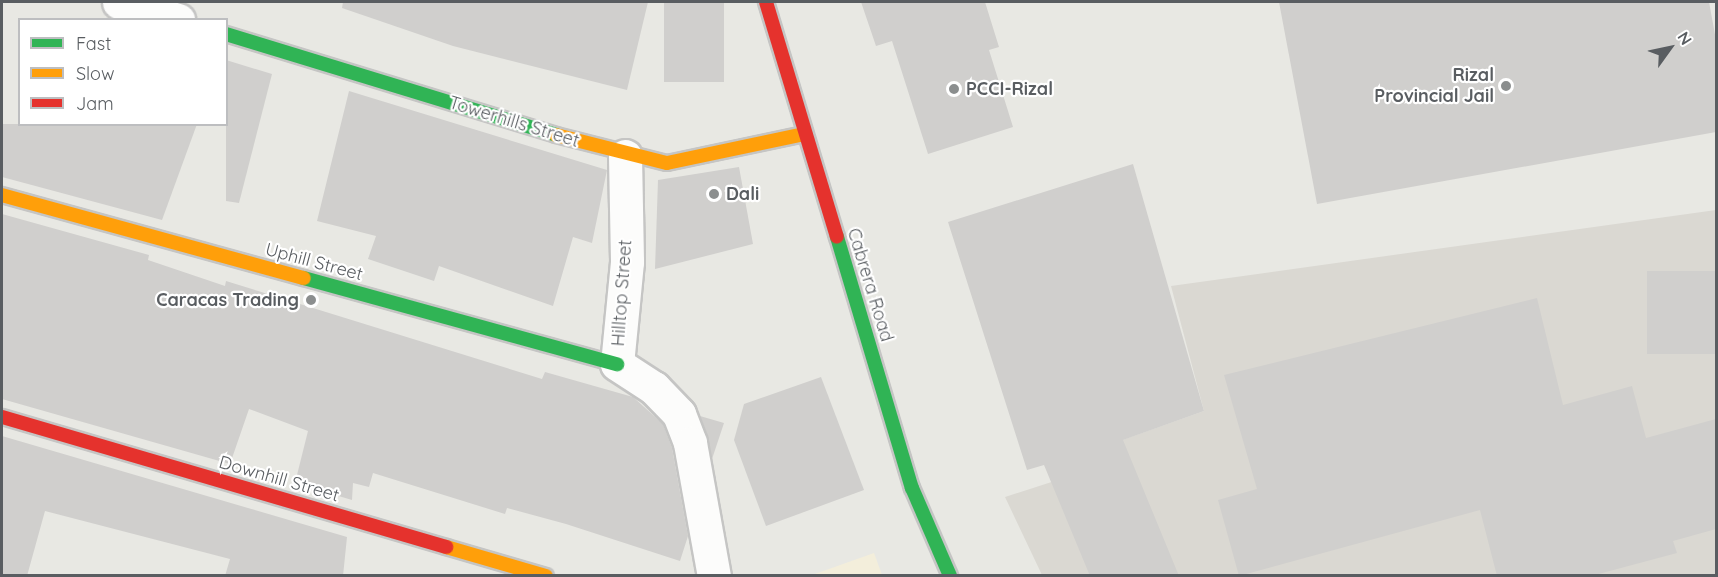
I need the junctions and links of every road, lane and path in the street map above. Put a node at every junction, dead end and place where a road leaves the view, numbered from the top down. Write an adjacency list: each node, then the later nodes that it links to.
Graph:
1 (119, 2): 3 (street)
2 (766, 2): 5 (street, Cabrera Road)
3 (171, 18)
4 (228, 35): 6 (street, Towerhills Street)
5 (805, 134): 6 (street, Towerhills Street); 12 (street, Cabrera Road)
6 (625, 156): 8 (street, Hilltop Street)
7 (2, 195): 8 (street, Uphill Street)
8 (617, 364): 11 (street, Hilltop Street)
9 (2, 417): 10 (street, Downhill Street)
10 (546, 576)
11 (714, 576)
12 (950, 576)

